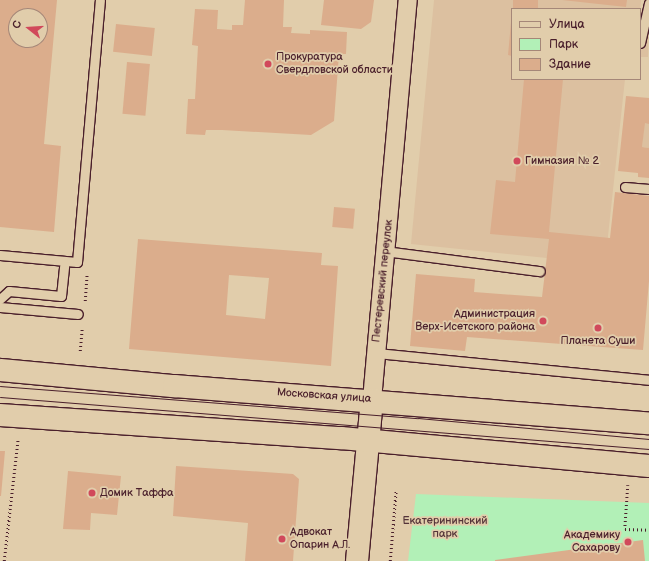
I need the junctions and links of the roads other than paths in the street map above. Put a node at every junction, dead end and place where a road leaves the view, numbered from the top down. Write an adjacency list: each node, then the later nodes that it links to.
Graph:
1 (100, 0): 8 (lane)
2 (408, 0): 7 (street, Пестеревский переулок)
3 (649, 4): 4 (lane)
4 (641, 39)
5 (626, 187): 6 (lane)
6 (649, 189)
7 (385, 250): 10 (lane); 14 (street, Пестеревский переулок)
8 (0, 255)
9 (64, 266): 11 (lane)
10 (540, 271)
11 (0, 299)
12 (0, 307): 13 (lane)
13 (78, 314)
14 (376, 353): 16 (lane); 17 (street, Пестеревский переулок)
15 (0, 370): 17 (main road, Московская улица)
16 (649, 380)
17 (372, 400): 19 (main road, Московская улица); 20 (main road, Пестеревский переулок)
18 (0, 415): 20 (main road)
19 (649, 423)
20 (370, 441): 21 (main road); 22 (main road, Пестеревский переулок)
21 (649, 466)
22 (357, 561)

